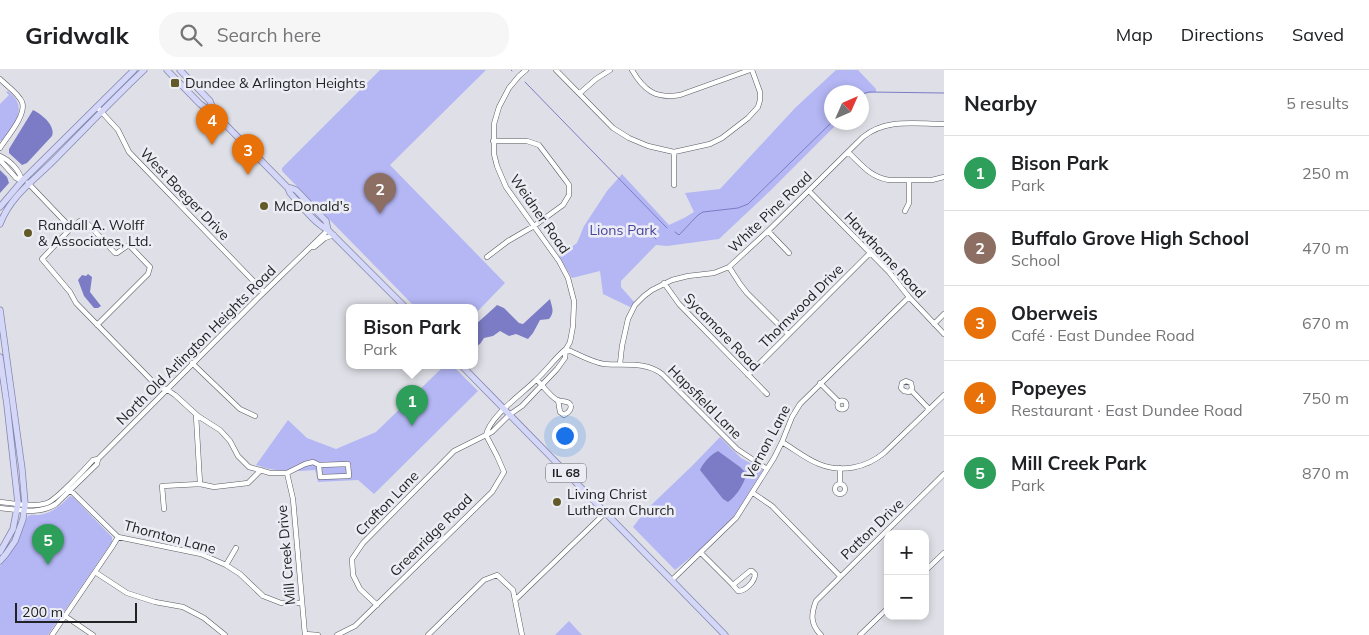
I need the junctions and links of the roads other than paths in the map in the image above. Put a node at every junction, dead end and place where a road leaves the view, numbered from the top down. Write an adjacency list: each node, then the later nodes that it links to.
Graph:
1 (144, 70): 12 (main road)
2 (167, 70): 13 (main road)
3 (180, 70): 13 (main road)
4 (526, 70): 15 (street, Weidner Road)
5 (556, 70): 11 (street)
6 (610, 70): 11 (street)
7 (632, 70): 8 (street)
8 (751, 70): 17 (street)
9 (131, 72): 12 (main road)
10 (0, 79): 16 (street)
11 (580, 93): 17 (street)
12 (100, 110): 23 (main road); 24 (main road); 41 (street, West Boeger Drive)
13 (216, 116): 32 (main road)
14 (944, 124): 18 (street, White Pine Road)
15 (493, 141): 30 (street, Weidner Road); 30 (street)
16 (1, 146)
17 (674, 152): 25 (street)
18 (848, 152): 22 (street); 26 (street, White Pine Road)
19 (0, 156): 23 (street)
20 (0, 160): 23 (street)
21 (944, 177): 22 (street)
22 (909, 180): 28 (street)
23 (22, 181): 24 (street); 27 (main road)
24 (30, 184): 29 (main road); 31 (street)
25 (674, 186)
26 (809, 191): 33 (street, White Pine Road); 37 (street, Hawthorne Road)
27 (0, 207)
28 (905, 211)
29 (0, 224)
30 (534, 226): 38 (street); 50 (street, Weidner Road)
31 (71, 228): 47 (street); 47 (street)
32 (328, 230): 34 (main road); 35 (street, North Old Arlington Heights Road)
33 (768, 231): 36 (street); 39 (street, White Pine Road)
34 (334, 235): 35 (street, North Old Arlington Heights Road); 43 (main road)
35 (311, 247): 41 (street, North Old Arlington Heights Road)
36 (789, 253)
37 (870, 253): 42 (street, Hawthorne Road); 48 (street, Thornwood Drive)
38 (486, 257)
39 (729, 267): 40 (street, White Pine Road); 48 (street)
40 (664, 284): 53 (street, White Pine Road); 55 (street, Sycamore Road)
41 (264, 292): 52 (street, North Old Arlington Heights Road)
42 (909, 297): 46 (street, Hawthorne Road); 57 (street, Vernon Lane)
43 (402, 304)
44 (0, 310): 84 (main road)
45 (944, 314): 46 (street)
46 (934, 324): 49 (street, Hawthorne Road)
47 (97, 325): 59 (street)
48 (788, 334): 55 (street, Thornwood Drive)
49 (944, 334)
50 (566, 349): 53 (street, Hapsfield Lane); 56 (street, Weidner Road); 58 (street, Weidner Road)
51 (0, 357): 83 (main road)
52 (192, 363): 59 (street, North Old Arlington Heights Road); 69 (street)
53 (620, 364): 74 (street, Hapsfield Lane)
54 (465, 369): 65 (main road, IL 68)
55 (748, 375): 61 (street, Sycamore Road)
56 (537, 380): 58 (street); 65 (street, Weidner Road)
57 (820, 383): 64 (street); 71 (street, Vernon Lane)
58 (542, 385): 63 (street); 67 (street, Weidner Road)
59 (166, 389): 68 (street); 80 (street, North Old Arlington Heights Road)
60 (911, 390): 66 (street)
61 (767, 394)
62 (944, 394): 66 (street)
63 (558, 400)
64 (839, 402)
65 (504, 409): 67 (main road, IL 68); 70 (street)
66 (928, 409): 73 (street)
67 (509, 414): 70 (street, Crofton Lane); 87 (main road, IL 68)
68 (196, 415): 75 (street); 78 (street)
69 (255, 416)
70 (486, 435): 103 (street, Greenridge Road); 103 (street, Crofton Lane)
71 (782, 442): 73 (street); 74 (street, Vernon Lane)
72 (319, 465): 72 (street); 76 (street)
73 (840, 468): 79 (street)
74 (767, 469): 81 (street, Vernon Lane)
75 (261, 470): 76 (street); 78 (street)
76 (287, 473): 102 (street, Mill Creek Drive)
77 (944, 474): 98 (street, Patton Drive)
78 (200, 484): 86 (street)
79 (840, 484)
80 (69, 489): 84 (street, North Old Arlington Heights Road); 88 (street, Thornton Lane)
81 (753, 493): 91 (street, Vernon Lane); 98 (street)
82 (0, 502): 83 (street)
83 (18, 506): 84 (street, North Old Arlington Heights Road); 85 (street); 90 (main road)
84 (25, 507): 94 (main road)
85 (0, 508)
86 (164, 510)
87 (605, 513): 99 (main road, IL 68); 101 (street)
88 (118, 537): 95 (street, Thornton Lane); 97 (street)
89 (236, 548): 95 (street, Thornton Lane)
90 (0, 552)
91 (701, 553): 99 (street, Vernon Lane); 100 (street)
92 (944, 553): 93 (street)
93 (942, 559): 96 (street)
94 (0, 561)
95 (226, 565): 102 (street, Thornton Lane)
96 (929, 569)
97 (95, 572): 105 (street); 109 (street)
98 (840, 576): 115 (street, Patton Drive)
99 (672, 580): 114 (main road, IL 68)
100 (733, 585): 100 (street)
101 (515, 600): 112 (street); 113 (street)
102 (301, 603): 106 (street, Mill Creek Drive)
103 (377, 605): 111 (street, Greenridge Road)
104 (884, 612): 116 (street)
105 (65, 616): 107 (street); 108 (street)
106 (305, 634): 110 (street)
107 (52, 635)
108 (93, 635)
109 (225, 635)
110 (318, 635)
111 (337, 635)
112 (428, 635)
113 (522, 635)
114 (725, 635)
115 (821, 635)
116 (860, 635)

